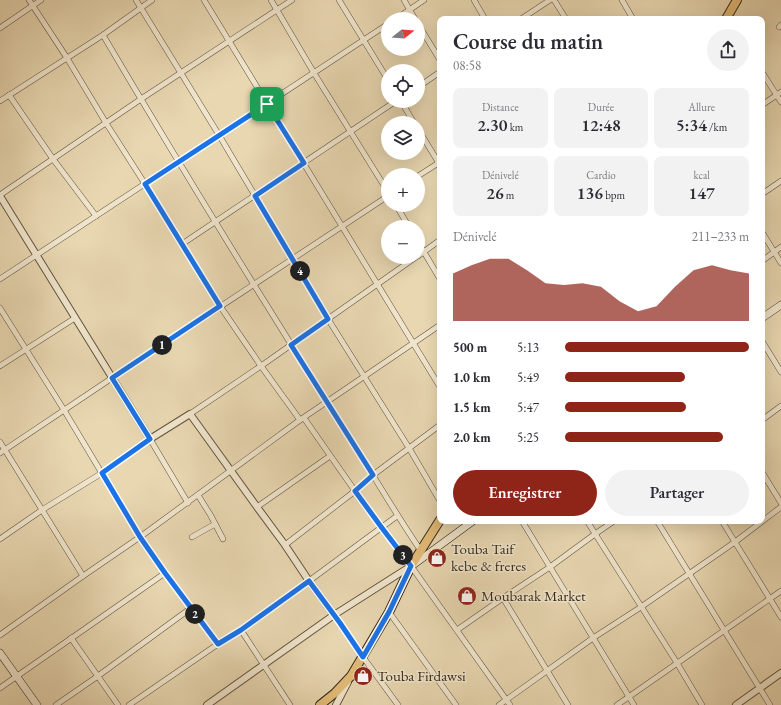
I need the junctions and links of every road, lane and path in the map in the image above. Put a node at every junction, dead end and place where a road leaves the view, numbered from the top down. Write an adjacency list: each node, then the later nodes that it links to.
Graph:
1 (29, 0): 16 (street)
2 (41, 0): 16 (street)
3 (136, 0): 17 (street)
4 (152, 0): 17 (street)
5 (204, 0): 31 (street)
6 (271, 0): 18 (street)
7 (292, 0): 18 (street)
8 (339, 0): 30 (street)
9 (404, 0): 19 (street)
10 (424, 0): 19 (street)
11 (474, 0): 21 (street)
12 (550, 0): 22 (street)
13 (554, 0): 23 (street)
14 (622, 0): 24 (street)
15 (737, 0): 25 (main road)
16 (33, 6): 26 (street); 33 (street)
17 (140, 8): 28 (street); 35 (street)
18 (277, 10): 31 (street); 36 (street)
19 (410, 10): 20 (street)
20 (407, 12)
21 (483, 16)
22 (526, 16)
23 (564, 16)
24 (631, 16)
25 (728, 16)
26 (0, 28)
27 (381, 29): 30 (street)
28 (103, 35): 33 (street); 42 (street)
29 (425, 35): 32 (street)
30 (364, 40): 34 (street); 36 (street)
31 (229, 41): 35 (street); 46 (street)
32 (437, 55)
33 (67, 58): 41 (street); 48 (street)
34 (381, 68)
35 (181, 73): 42 (street); 50 (street)
36 (314, 73): 46 (street); 49 (street)
37 (437, 74): 39 (street)
38 (765, 76): 40 (street)
39 (425, 82)
40 (779, 94): 44 (street); 45 (street)
41 (9, 95): 43 (street); 53 (street)
42 (141, 99): 48 (street); 54 (street)
43 (0, 101)
44 (781, 102)
45 (765, 103)
46 (267, 104): 50 (street); 55 (street)
47 (386, 108): 49 (street)
48 (106, 123): 53 (street); 60 (street)
49 (350, 132): 55 (street); 58 (street)
50 (219, 135): 54 (street); 63 (street)
51 (425, 140): 52 (street)
52 (437, 158)
53 (53, 159): 62 (street); 65 (street)
54 (179, 162): 60 (street); 66 (street)
55 (304, 163): 63 (street); 67 (street)
56 (437, 165): 57 (street)
57 (425, 172)
58 (381, 181)
59 (781, 181): 61 (street)
60 (145, 184): 65 (street); 70 (street)
61 (765, 192)
62 (0, 195): 75 (street)
63 (255, 196): 66 (street); 76 (street)
64 (381, 201): 67 (street)
65 (96, 216): 75 (street)
66 (216, 222): 70 (street); 82 (street)
67 (342, 226): 76 (street); 83 (street)
68 (765, 237): 73 (street)
69 (437, 242): 72 (street)
70 (182, 244): 85 (street)
71 (781, 247): 73 (street)
72 (425, 251)
73 (774, 252): 77 (street); 78 (street)
74 (425, 254): 80 (street)
75 (36, 255): 81 (street); 88 (street)
76 (293, 258): 82 (street); 89 (street)
77 (765, 258)
78 (781, 262)
79 (406, 264): 83 (street)
80 (437, 274)
81 (0, 279)
82 (254, 284): 85 (street); 92 (street)
83 (378, 284): 89 (street); 91 (street)
84 (781, 305): 87 (main road)
85 (220, 306): 96 (street); 99 (street)
86 (0, 308): 94 (street)
87 (765, 316)
88 (75, 318): 94 (street); 99 (street)
89 (328, 319): 92 (street); 98 (street)
90 (437, 327): 91 (street)
91 (413, 343): 98 (street); 100 (street)
92 (291, 345): 96 (street); 101 (street)
93 (765, 346): 97 (street)
94 (26, 350): 95 (street); 103 (street)
95 (0, 366)
96 (261, 366): 104 (street); 106 (street)
97 (781, 372)
98 (365, 376): 101 (street); 110 (street)
99 (112, 378): 103 (street); 108 (street)
100 (437, 382)
101 (327, 402): 106 (street); 115 (street)
102 (781, 406): 105 (street)
103 (64, 410): 111 (street); 114 (street)
104 (190, 414): 108 (street); 113 (street)
105 (765, 418)
106 (302, 419): 112 (street); 113 (street)
107 (437, 427): 110 (street)
108 (150, 439): 114 (street); 120 (street)
109 (0, 442): 111 (street)
110 (409, 448): 115 (street); 119 (street)
111 (2, 452): 124 (street)
112 (330, 456): 117 (street); 122 (street)
113 (232, 471): 118 (street); 122 (street)
114 (102, 473): 124 (street); 138 (street)
115 (373, 475): 117 (street); 125 (street)
116 (765, 477): 121 (street)
117 (355, 491): 136 (street); 143 (street)
118 (198, 496): 120 (street); 127 (street)
119 (437, 496)
120 (188, 503): 138 (street)
121 (781, 503)
122 (257, 507): 143 (street)
123 (781, 508): 126 (street)
124 (42, 510): 141 (street); 149 (street)
125 (397, 516): 136 (street); 144 (street)
126 (765, 520)
127 (215, 524): 139 (street); 140 (street)
128 (438, 524): 144 (main road)
129 (469, 524): 145 (main road)
130 (524, 524): 146 (street)
131 (590, 524): 137 (street)
132 (610, 524): 137 (street)
133 (659, 524): 148 (street)
134 (724, 524): 142 (street)
135 (759, 524): 142 (street)
136 (382, 528): 145 (street); 150 (street)
137 (595, 534): 146 (street); 154 (street)
138 (140, 537): 147 (street); 149 (street)
139 (192, 537)
140 (223, 538)
141 (0, 539)
142 (735, 542): 148 (street); 153 (street)
143 (285, 545): 150 (street)
144 (421, 551): 145 (main road)
145 (411, 566): 156 (main road); 157 (street); 160 (street)
146 (550, 568): 152 (street); 164 (street)
147 (165, 573): 155 (street); 163 (street)
148 (689, 573): 154 (street); 161 (street)
149 (82, 576): 162 (street)
150 (309, 581): 157 (street); 159 (street)
151 (781, 591): 153 (street)
152 (503, 598): 160 (street); 170 (street)
153 (770, 599): 158 (street); 161 (street)
154 (642, 607): 164 (street); 168 (street)
155 (191, 608): 165 (street); 173 (street)
156 (389, 612): 167 (main road); 189 (street)
157 (334, 615): 167 (street); 169 (street)
158 (781, 617)
159 (241, 630): 165 (street); 169 (street)
160 (456, 630): 178 (street)
161 (725, 631): 168 (street); 176 (street)
162 (0, 635)
163 (71, 638): 172 (street); 173 (street)
164 (593, 638): 170 (street); 177 (street)
165 (218, 644): 183 (street)
166 (0, 653): 172 (main road)
167 (363, 657): 174 (main road); 188 (street)
168 (678, 663): 177 (street); 195 (street)
169 (264, 665): 184 (street); 185 (street)
170 (547, 671): 178 (street); 192 (street)
171 (781, 673): 176 (street)
172 (16, 676): 175 (street); 180 (main road)
173 (98, 676): 181 (street); 182 (street)
174 (351, 676): 179 (street); 186 (main road)
175 (0, 688)
176 (760, 688): 196 (street); 197 (street)
177 (629, 697): 193 (street); 194 (street)
178 (506, 700): 190 (street); 191 (street)
179 (338, 702): 187 (street)
180 (37, 705)
181 (56, 705)
182 (118, 705)
183 (129, 705)
184 (208, 705)
185 (290, 705)
186 (320, 705)
187 (343, 705)
188 (398, 705)
189 (456, 705)
190 (499, 705)
191 (510, 705)
192 (568, 705)
193 (617, 705)
194 (634, 705)
195 (702, 705)
196 (736, 705)
197 (770, 705)

